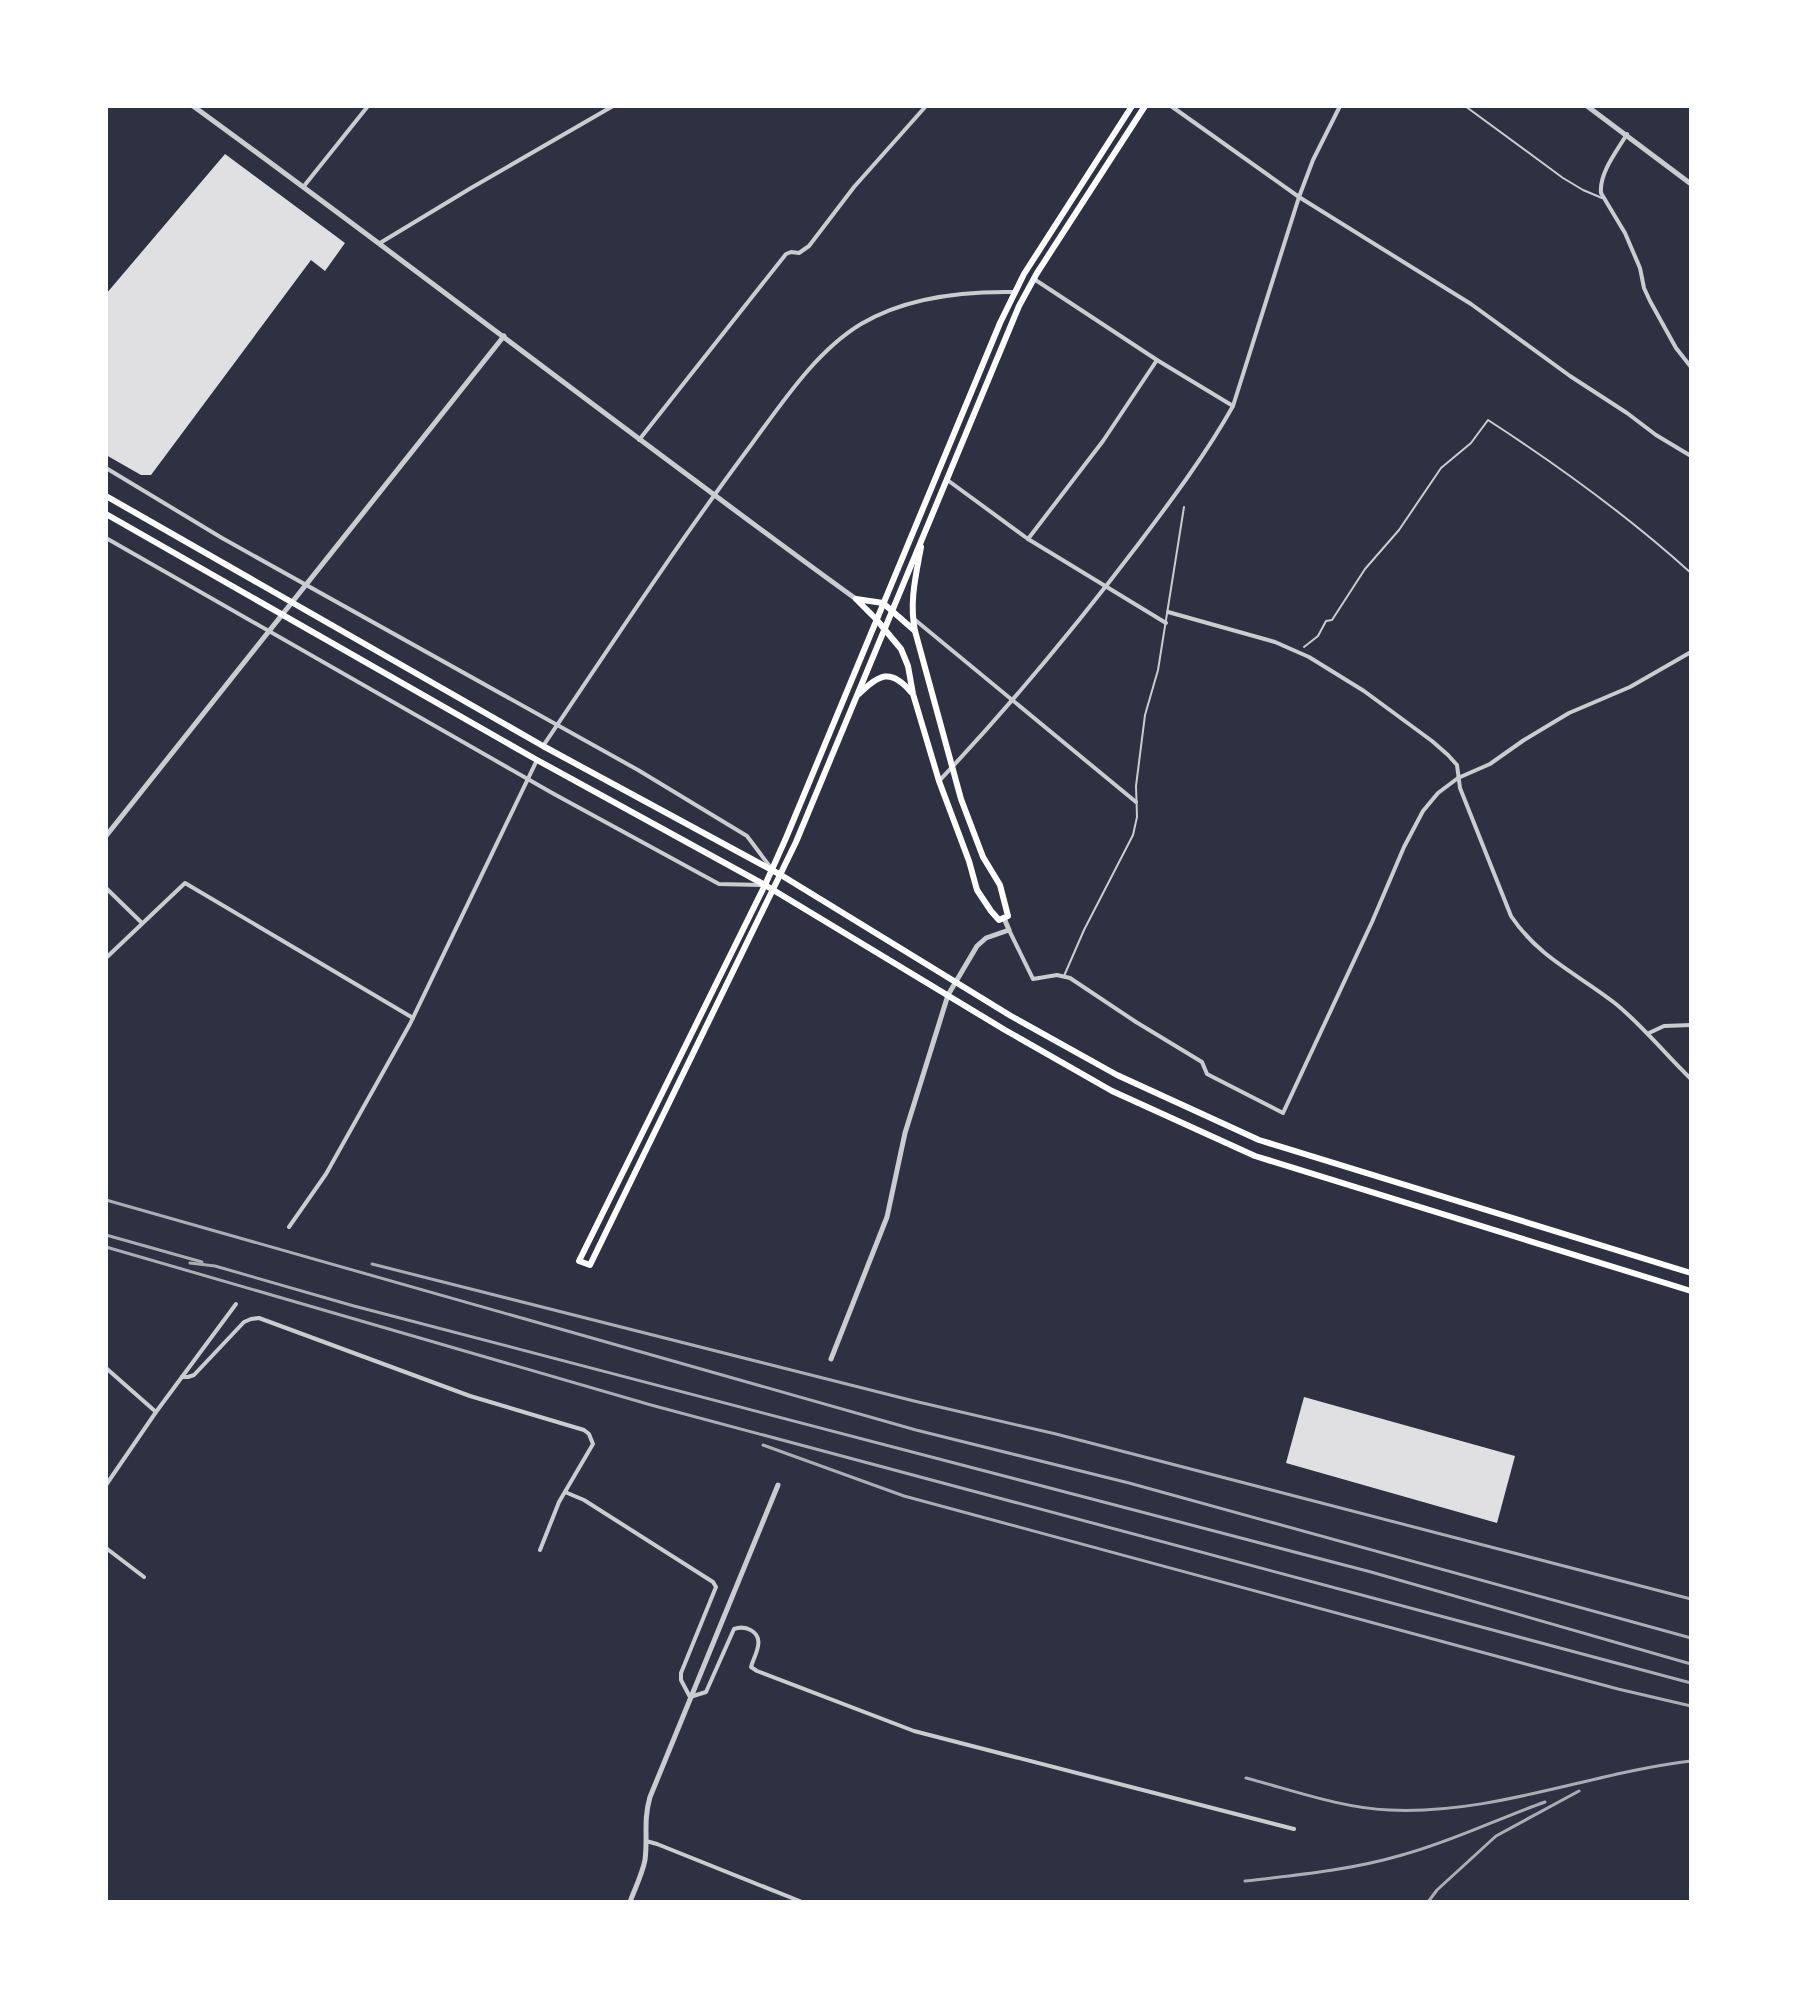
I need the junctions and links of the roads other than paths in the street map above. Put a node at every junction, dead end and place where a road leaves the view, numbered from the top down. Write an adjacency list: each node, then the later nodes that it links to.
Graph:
1 (193, 106): 13 (street)
2 (368, 106): 13 (street)
3 (613, 106): 16 (street)
4 (926, 106): 23 (street)
5 (1132, 106): 18 (main road)
6 (1145, 106): 17 (main road)
7 (1171, 106): 14 (street)
8 (1340, 106): 14 (street)
9 (1465, 106): 15 (lane)
10 (1587, 106): 11 (street)
11 (1627, 134): 12 (street); 15 (street)
12 (1691, 184)
13 (304, 186): 16 (street)
14 (1299, 197): 22 (street); 24 (street)
15 (1602, 198): 21 (street)
16 (380, 243): 19 (street)
17 (1034, 279): 20 (street); 26 (main road)
18 (1015, 292): 28 (street); 39 (main road)
19 (504, 336): 23 (street); 35 (street)
20 (1157, 360): 22 (street); 33 (street)
21 (1691, 367)
22 (1232, 408): 36 (street)
23 (639, 440): 28 (street)
24 (1691, 456)
25 (106, 468): 35 (street)
26 (946, 479): 31 (main road); 33 (street)
27 (106, 496): 38 (main road)
28 (713, 496): 37 (street); 54 (street)
29 (1184, 507): 41 (lane)
30 (106, 514): 42 (main road)
31 (925, 530): 40 (main road); 43 (main road)
32 (106, 538): 46 (street)
33 (1028, 539): 36 (street)
34 (1691, 573): 49 (lane)
35 (305, 585): 38 (street); 54 (street)
36 (1105, 587): 45 (street); 53 (street)
37 (856, 599): 39 (main road); 44 (main road)
38 (292, 602): 42 (street); 55 (main road)
39 (883, 603): 40 (main road); 44 (main road)
40 (893, 611): 47 (main road); 48 (main road)
41 (1168, 612): 45 (lane); 58 (street)
42 (282, 614): 46 (street); 56 (main road)
43 (912, 617): 48 (main road); 53 (street)
44 (876, 619): 47 (main road); 63 (main road)
45 (1166, 623): 61 (lane)
46 (269, 631): 59 (street); 62 (street)
47 (885, 631): 51 (main road); 52 (main road)
48 (915, 631): 57 (main road)
49 (1304, 647)
50 (1691, 652): 58 (street)
51 (913, 694): 52 (main road); 60 (main road)
52 (857, 697): 64 (main road)
53 (1013, 700): 57 (street); 61 (street)
54 (556, 726): 55 (street); 63 (street)
55 (543, 746): 63 (main road)
56 (537, 760): 59 (street); 65 (main road)
57 (951, 768): 60 (street); 68 (main road)
58 (1458, 778): 72 (street); 77 (street)
59 (527, 779): 65 (street); 75 (street)
60 (939, 781): 68 (main road)
61 (1136, 802): 72 (lane)
62 (106, 836)
63 (772, 870): 64 (main road); 65 (main road)
64 (781, 875): 67 (main road); 73 (main road)
65 (765, 885): 67 (main road); 67 (main road)
66 (106, 888): 69 (street)
67 (773, 890): 74 (main road)
68 (1004, 918): 70 (street)
69 (142, 923): 71 (street); 75 (street)
70 (1009, 930): 72 (street); 73 (street)
71 (106, 958)
72 (1064, 976)
73 (956, 982): 74 (street); 80 (main road)
74 (948, 995): 81 (main road); 83 (street)
75 (413, 1019): 79 (street)
76 (1691, 1025): 77 (street)
77 (1649, 1033): 78 (street)
78 (1691, 1079)
79 (289, 1227)
80 (1691, 1273)
81 (1691, 1291)
82 (236, 1304): 85 (street)
83 (831, 1359)
84 (106, 1368): 86 (street)
85 (182, 1377): 86 (street); 89 (street)
86 (156, 1412): 87 (street)
87 (106, 1485)
88 (778, 1485): 93 (street)
89 (565, 1492): 91 (street); 93 (street)
90 (106, 1548): 92 (street)
91 (540, 1550)
92 (144, 1577)
93 (690, 1697): 94 (street); 95 (street)
94 (1294, 1829)
95 (646, 1841): 96 (street); 97 (street)
96 (630, 1902)
97 (802, 1902)

